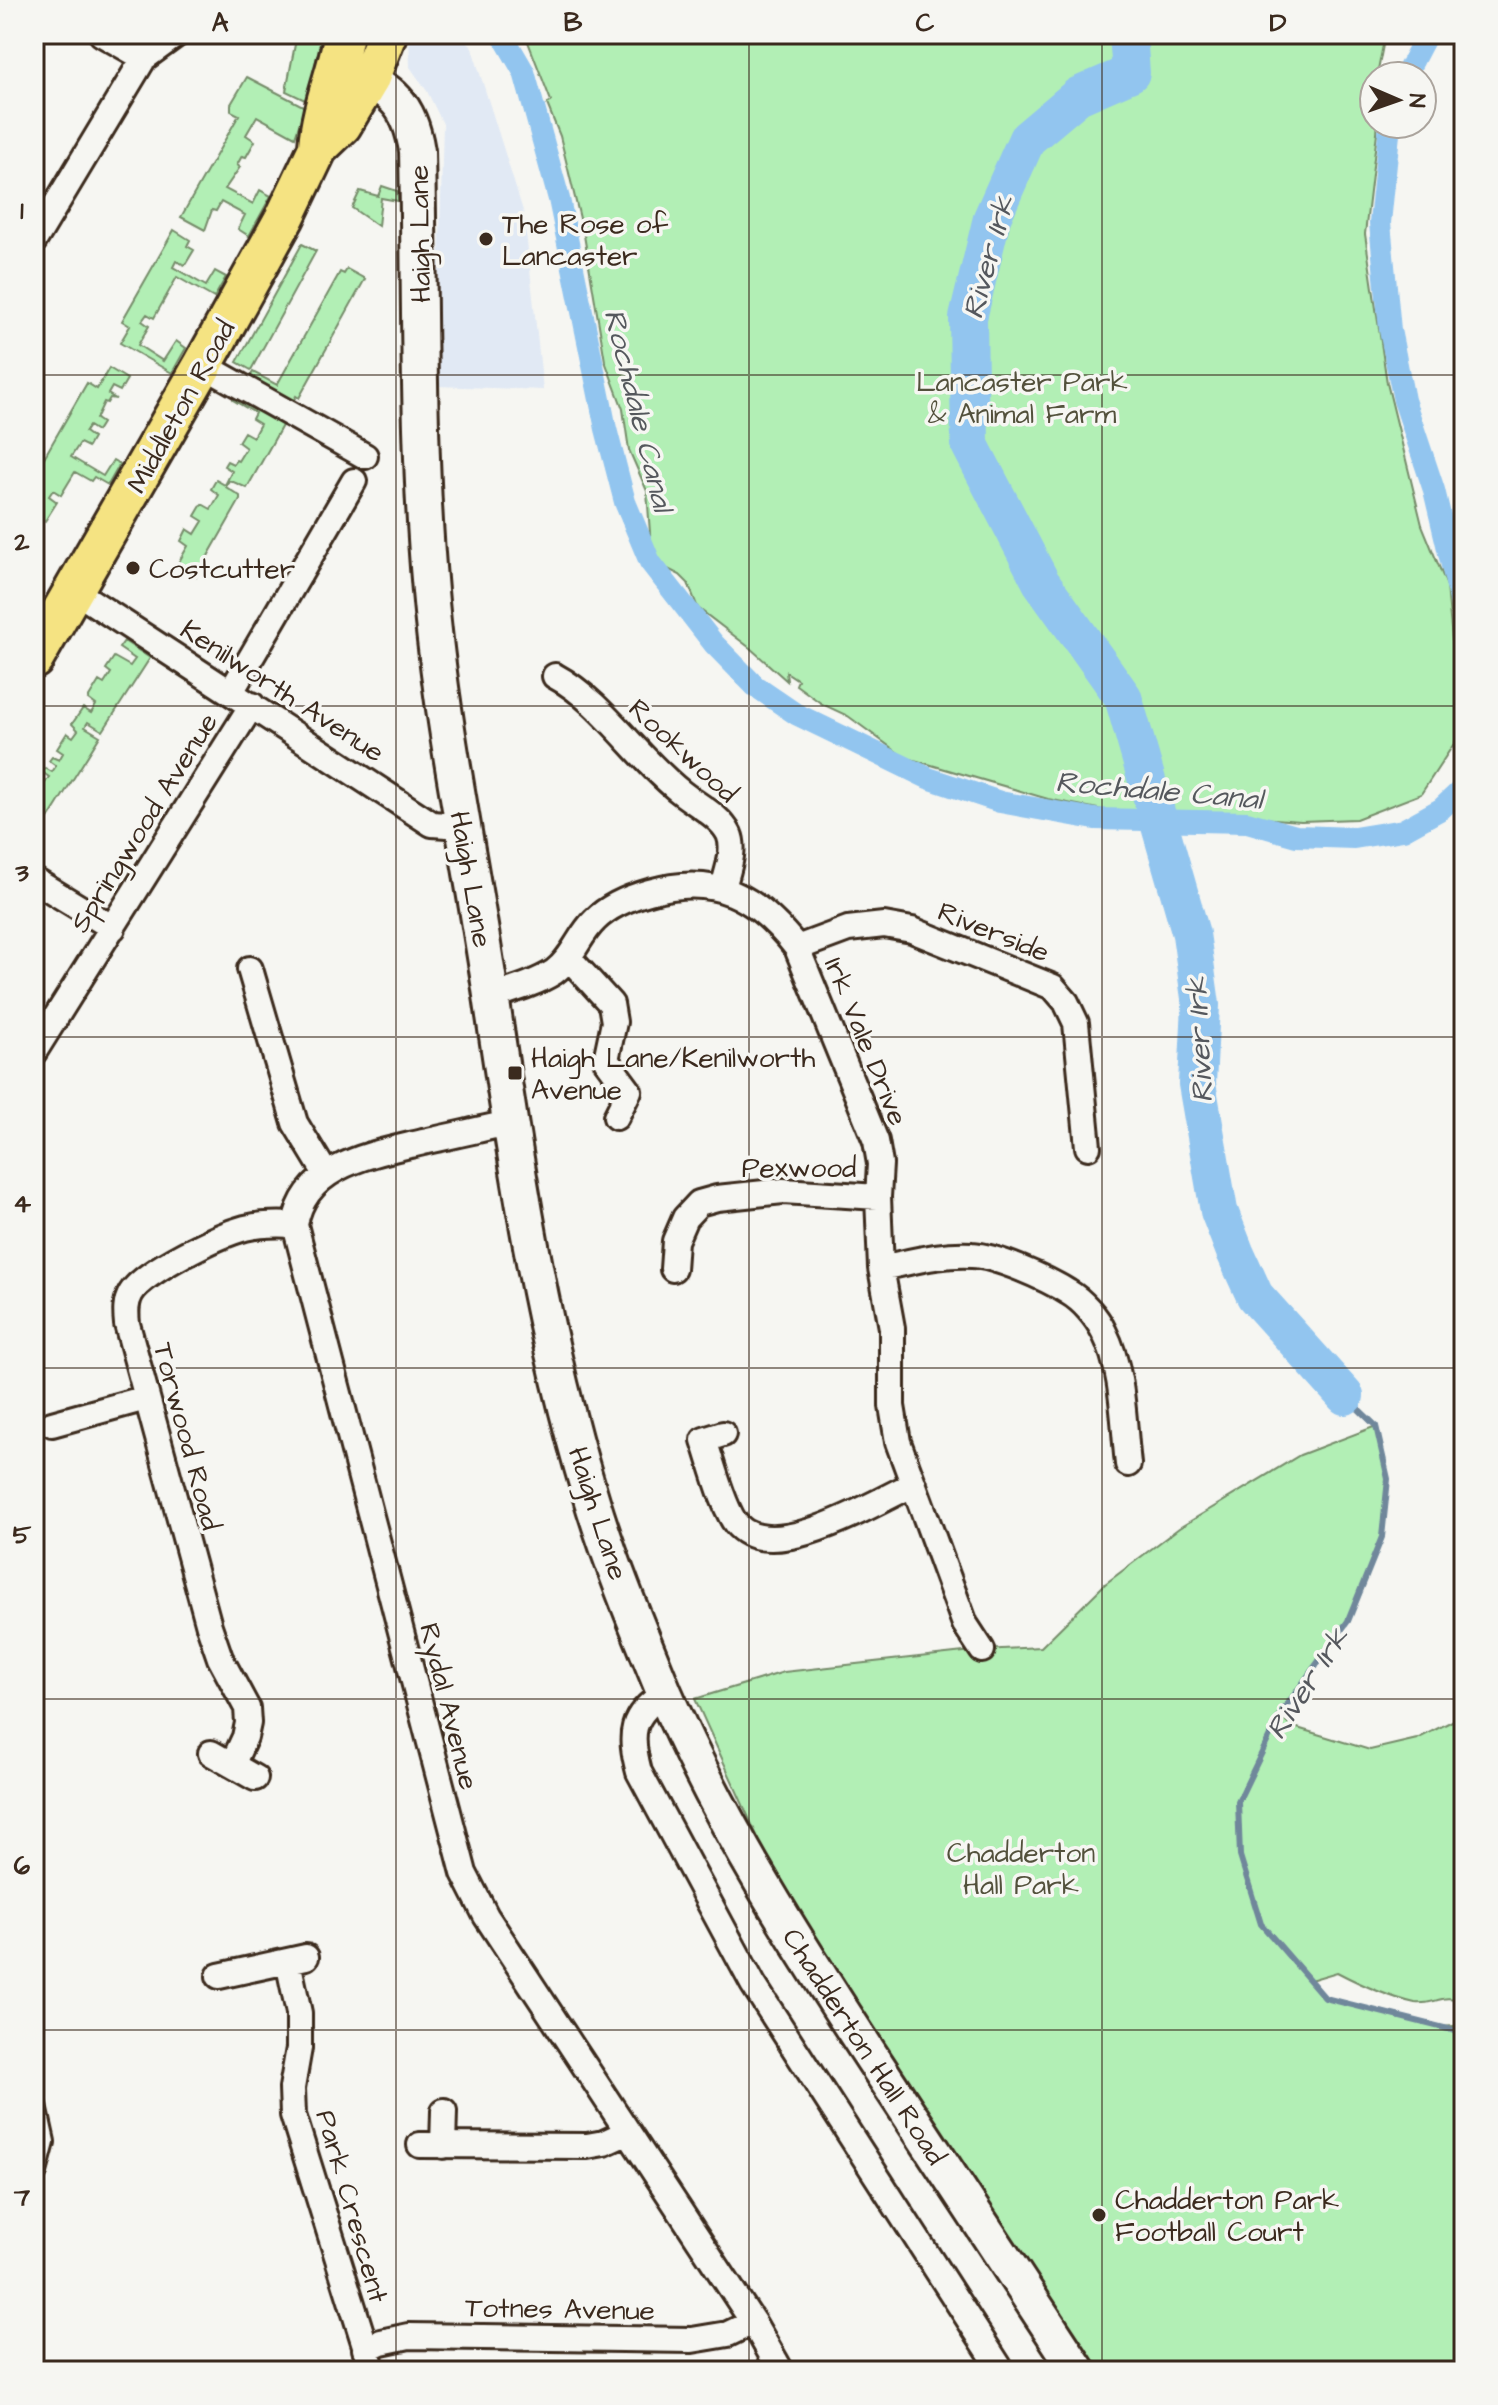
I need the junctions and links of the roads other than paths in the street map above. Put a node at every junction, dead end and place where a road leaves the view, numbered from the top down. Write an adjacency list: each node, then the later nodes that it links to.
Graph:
1 (102, 34): 4 (street)
2 (177, 34): 4 (street)
3 (387, 34): 5 (main road, Middleton Road)
4 (144, 58): 6 (street)
5 (351, 59): 7 (main road, Middleton Road); 15 (main road, Haigh Lane)
6 (34, 241)
7 (203, 365): 8 (street); 10 (main road, Middleton Road)
8 (365, 456)
9 (354, 481): 13 (street)
10 (75, 591): 11 (main road, Middleton Road); 13 (street, Kenilworth Avenue)
11 (35, 656)
12 (555, 676): 17 (street, Rookwood)
13 (231, 692): 14 (street, Kenilworth Avenue)
14 (252, 705): 15 (street, Kenilworth Avenue); 18 (street, Springwood Avenue)
15 (462, 826): 22 (main road, Haigh Lane)
16 (34, 880): 18 (street)
17 (723, 888): 19 (street, Irk Vale Drive); 20 (street, Irk Vale Drive)
18 (113, 928): 23 (street, Springwood Avenue)
19 (797, 948): 26 (street, Riverside); 28 (street, Irk Vale Drive)
20 (569, 958): 22 (street, Irk Vale Drive); 24 (street)
21 (250, 969): 27 (street)
22 (491, 997): 25 (main road, Haigh Lane)
23 (34, 1052)
24 (616, 1117)
25 (509, 1123): 27 (street); 38 (main road, Haigh Lane)
26 (1088, 1147)
27 (326, 1174): 29 (street)
28 (878, 1197): 30 (street, Irk Vale Drive); 31 (street, Pexwood)
29 (295, 1225): 32 (street, Torwood Road); 43 (street, Rydal Avenue)
30 (881, 1268): 35 (street); 36 (street, Irk Vale Drive)
31 (673, 1269)
32 (146, 1398): 33 (street); 39 (street, Torwood Road)
33 (52, 1424)
34 (723, 1434): 36 (street)
35 (1128, 1464)
36 (914, 1484): 37 (street, Irk Vale Drive)
37 (982, 1650)
38 (669, 1701): 48 (street); 49 (main road, Chadderton Hall Road)
39 (255, 1778)
40 (219, 1976): 46 (street, Park Crescent)
41 (34, 2106): 44 (street)
42 (444, 2111): 43 (street)
43 (628, 2132): 45 (street, Rydal Avenue)
44 (34, 2172)
45 (753, 2322): 46 (street, Totnes Avenue); 47 (street, Rydal Avenue)
46 (369, 2360)
47 (781, 2371)
48 (1002, 2371)
49 (1078, 2371)

